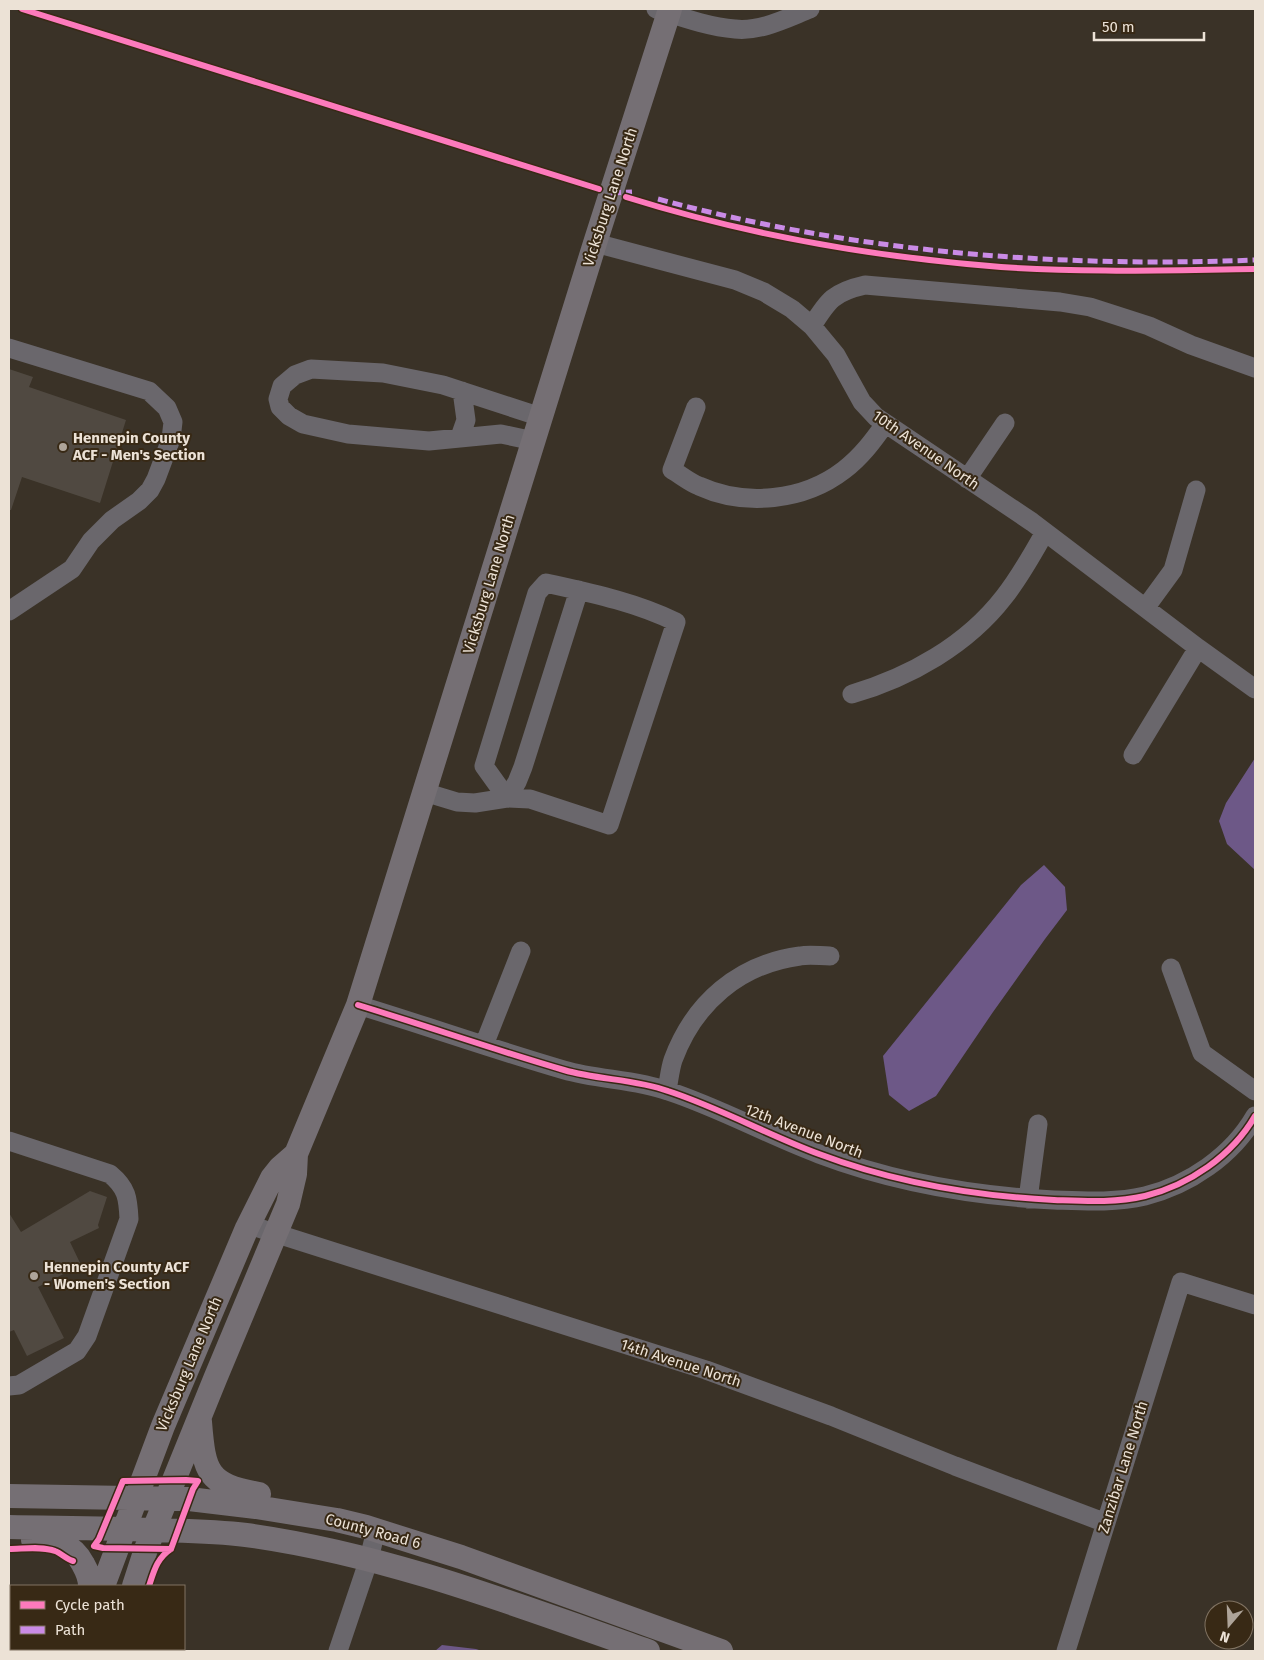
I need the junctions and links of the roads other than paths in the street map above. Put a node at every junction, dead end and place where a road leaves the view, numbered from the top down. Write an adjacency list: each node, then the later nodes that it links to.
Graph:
1 (810, 9): 2 (street)
2 (665, 10): 3 (main road, Vicksburg Lane North)
3 (595, 243): 4 (street, 10th Avenue North); 9 (main road, Vicksburg Lane North)
4 (812, 326): 6 (street); 11 (street, 10th Avenue North)
5 (9, 348): 19 (street)
6 (1255, 368)
7 (462, 391): 9 (street); 12 (street); 12 (street)
8 (696, 407): 11 (street)
9 (541, 417): 13 (main road, Vicksburg Lane North)
10 (1005, 422): 14 (street)
11 (885, 424): 14 (street, 10th Avenue North)
12 (460, 437): 13 (street)
13 (534, 442): 24 (main road, Vicksburg Lane North)
14 (967, 479): 16 (street, 10th Avenue North)
15 (1196, 490): 18 (street)
16 (1045, 532): 18 (street, 10th Avenue North); 22 (street)
17 (580, 590): 25 (street); 25 (street); 25 (street)
18 (1146, 607): 20 (street, 10th Avenue North)
19 (9, 611)
20 (1198, 648): 21 (street, 10th Avenue North); 23 (street)
21 (1255, 688)
22 (852, 694)
23 (1133, 755)
24 (424, 792): 25 (street); 29 (main road, Vicksburg Lane North)
25 (507, 798)
26 (521, 950): 30 (street)
27 (830, 956): 31 (street)
28 (1171, 968): 32 (street)
29 (358, 1005): 30 (street, 12th Avenue North); 36 (main road, Vicksburg Lane North)
30 (484, 1045): 31 (street, 12th Avenue North)
31 (667, 1090): 37 (street, 12th Avenue North)
32 (1255, 1091)
33 (1255, 1116): 37 (street, 12th Avenue North)
34 (1038, 1124): 37 (street)
35 (9, 1141): 41 (street)
36 (296, 1154): 38 (main road, Vicksburg Lane North); 39 (main road, Vicksburg Lane North)
37 (1028, 1199)
38 (248, 1224): 39 (street, 14th Avenue North); 44 (main road, Vicksburg Lane North)
39 (276, 1234): 42 (main road, Vicksburg Lane North); 46 (street, 14th Avenue North)
40 (1255, 1305): 46 (street, Zanzibar Lane North)
41 (11, 1382)
42 (199, 1418): 45 (main road, Vicksburg Lane North); 48 (main road)
43 (9, 1496): 44 (main road, County Road 6)
44 (135, 1498): 45 (main road, County Road 6); 49 (main road, Vicksburg Lane North)
45 (167, 1499): 48 (main road, County Road 6); 50 (main road, Vicksburg Lane North)
46 (1106, 1523): 59 (street, Zanzibar Lane North)
47 (9, 1527): 49 (main road, County Road 6)
48 (371, 1528): 52 (street); 58 (main road, County Road 6)
49 (123, 1529): 50 (main road, County Road 6); 54 (main road, Vicksburg Lane North)
50 (154, 1530): 52 (main road, County Road 6); 55 (main road, Vicksburg Lane North)
51 (9, 1539): 53 (main road)
52 (369, 1559): 56 (street); 57 (main road, County Road 6)
53 (90, 1585)
54 (103, 1585)
55 (134, 1585)
56 (338, 1651)
57 (648, 1651)
58 (721, 1651)
59 (1066, 1651)

